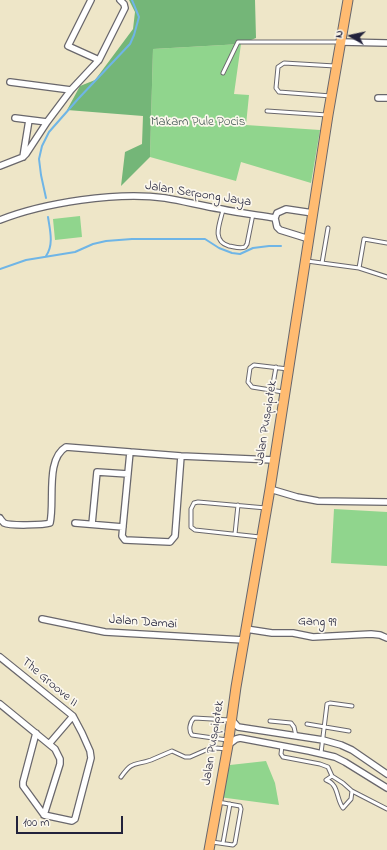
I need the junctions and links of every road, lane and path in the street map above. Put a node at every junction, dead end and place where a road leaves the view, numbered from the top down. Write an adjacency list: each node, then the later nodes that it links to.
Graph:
1 (90, 0): 6 (street)
2 (120, 0): 6 (street)
3 (348, 0): 4 (main road, Jalan Puspiptek)
4 (341, 42): 5 (street); 7 (main road, Jalan Puspiptek); 8 (lane)
5 (387, 42)
6 (99, 60): 10 (street)
7 (337, 66): 11 (main road, Jalan Puspiptek); 11 (lane)
8 (223, 73)
9 (10, 82): 10 (street)
10 (71, 90): 18 (street)
11 (332, 96): 15 (main road, Jalan Puspiptek)
12 (378, 98): 13 (street)
13 (387, 98)
14 (267, 111): 15 (lane)
15 (328, 115): 22 (main road, Jalan Puspiptek)
16 (15, 118): 17 (street)
17 (29, 120): 18 (street); 19 (street)
18 (47, 122): 19 (street)
19 (23, 157): 20 (street)
20 (0, 166)
21 (223, 210): 23 (street, Jalan Serpong Jaya); 23 (lane); 25 (street, Jalan Serpong Jaya)
22 (313, 213): 24 (street); 27 (main road, Jalan Puspiptek)
23 (253, 214): 24 (street, Jalan Serpong Jaya)
24 (275, 218): 27 (street)
25 (0, 220)
26 (328, 228): 30 (lane)
27 (309, 239): 29 (main road, Jalan Puspiptek)
28 (387, 243): 31 (lane)
29 (306, 260): 30 (lane); 34 (main road, Jalan Puspiptek)
30 (322, 263): 31 (lane)
31 (359, 268): 32 (lane)
32 (387, 277)
33 (276, 367): 34 (lane); 35 (lane); 35 (lane)
34 (289, 370): 36 (main road, Jalan Puspiptek)
35 (272, 390): 36 (lane)
36 (285, 392): 39 (main road, Jalan Puspiptek)
37 (130, 452): 38 (street); 40 (street); 45 (street)
38 (181, 456): 39 (street); 48 (street)
39 (274, 460): 41 (main road, Jalan Puspiptek)
40 (128, 474): 47 (street); 48 (street)
41 (270, 489): 42 (street); 44 (main road, Jalan Puspiptek)
42 (387, 502)
43 (238, 505): 44 (lane); 49 (lane); 49 (lane)
44 (267, 508): 50 (main road, Jalan Puspiptek)
45 (0, 518)
46 (75, 523): 47 (street)
47 (92, 524): 48 (street)
48 (123, 527)
49 (235, 534): 50 (lane)
50 (262, 537): 52 (main road, Jalan Puspiptek)
51 (42, 618): 54 (street, Jalan Damai)
52 (246, 629): 53 (street, Gang 99); 54 (main road, Jalan Puspiptek)
53 (387, 638)
54 (244, 640): 59 (main road, Jalan Puspiptek)
55 (1, 660): 58 (street, The Groove II)
56 (0, 704): 64 (street)
57 (352, 706): 62 (lane)
58 (73, 716): 67 (street); 79 (street, The Groove II)
59 (232, 720): 65 (street); 68 (main road, Jalan Puspiptek); 68 (lane)
60 (270, 721): 65 (lane)
61 (306, 724): 62 (lane)
62 (324, 726): 63 (lane); 66 (lane)
63 (349, 731)
64 (36, 733): 67 (street); 79 (street)
65 (296, 736): 66 (street)
66 (323, 740): 70 (lane); 71 (street)
67 (49, 744): 79 (street)
68 (228, 745): 69 (street); 73 (lane); 76 (main road, Jalan Puspiptek)
69 (282, 746): 70 (street); 72 (lane)
70 (321, 753): 74 (street)
71 (387, 774)
72 (332, 776): 75 (lane); 75 (lane)
73 (121, 777)
74 (387, 788)
75 (352, 791): 78 (lane)
76 (218, 802): 77 (lane); 81 (main road, Jalan Puspiptek)
77 (230, 804): 80 (lane); 80 (lane)
78 (387, 809)
79 (44, 815)
80 (223, 843): 81 (lane)
81 (209, 846)

